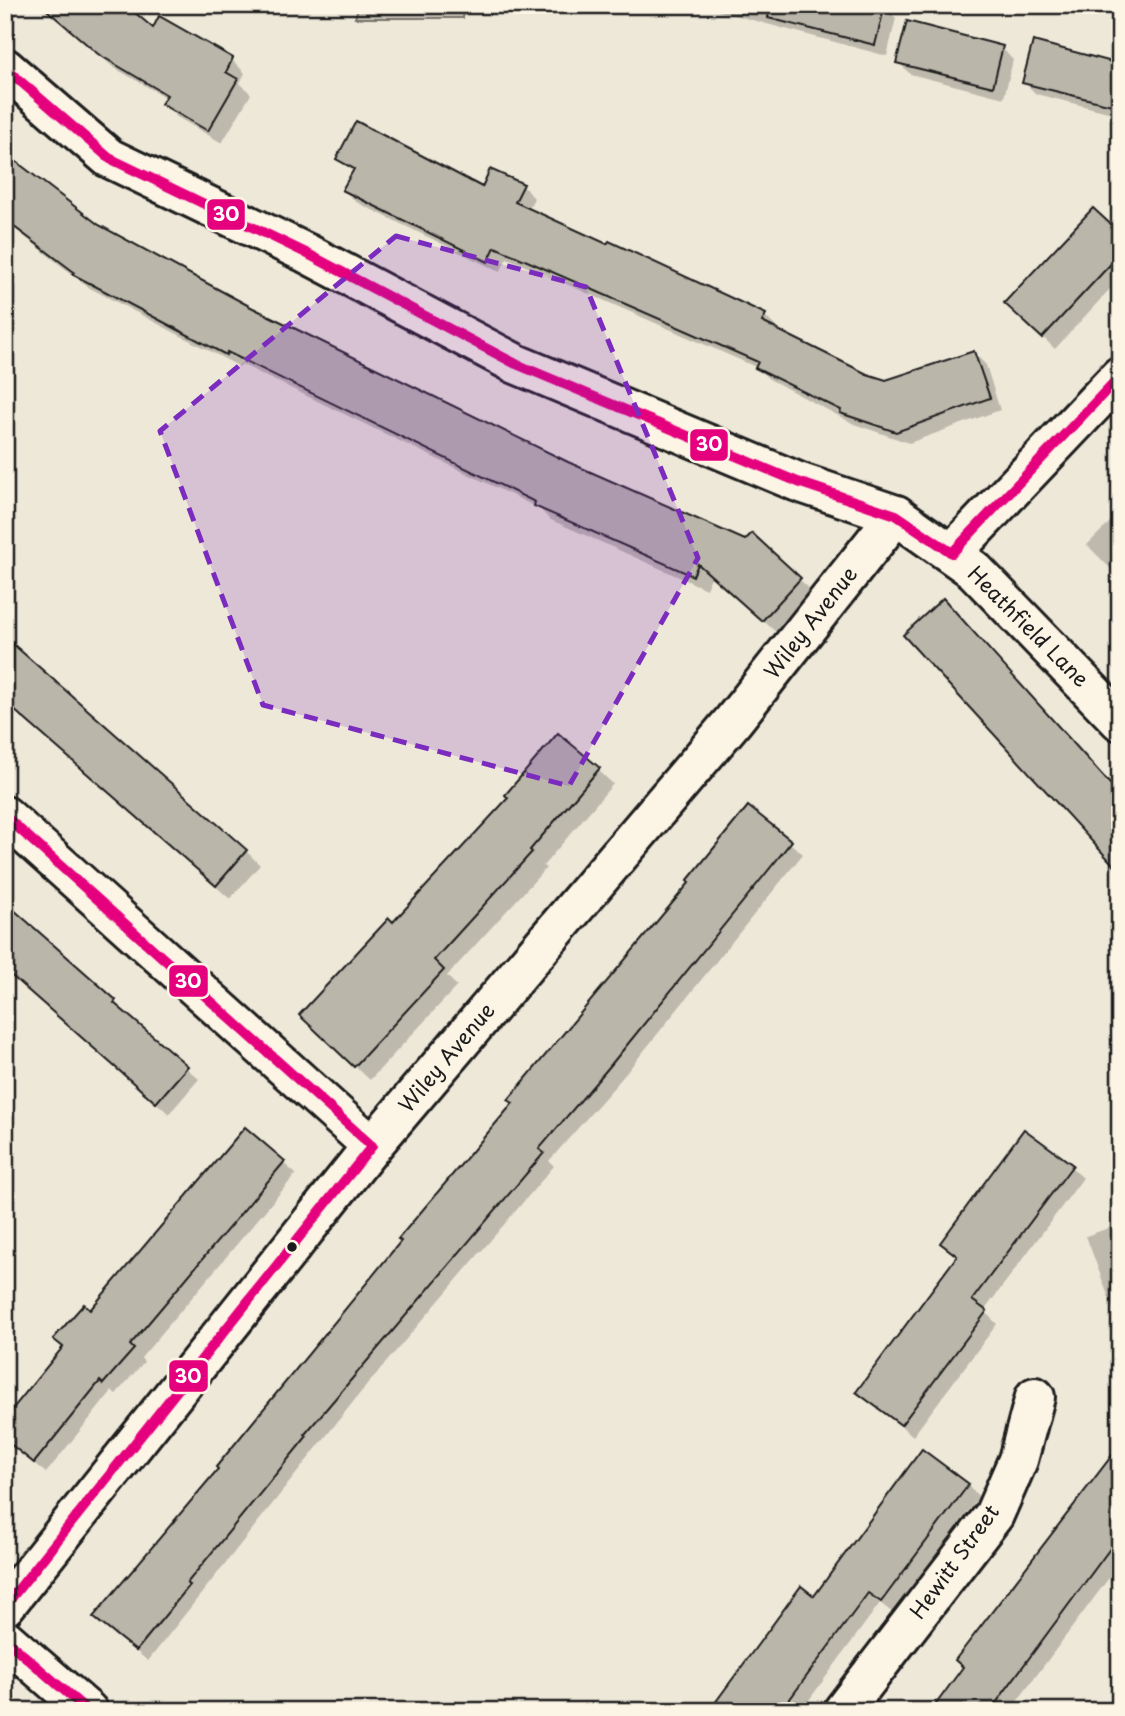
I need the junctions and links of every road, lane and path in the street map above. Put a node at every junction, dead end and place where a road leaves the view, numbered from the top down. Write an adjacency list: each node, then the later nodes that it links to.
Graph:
1 (5, 68): 3 (street, Heathfield Lane)
2 (1120, 376): 4 (street)
3 (896, 515): 4 (street, Heathfield Lane); 7 (street, Wiley Avenue)
4 (952, 553): 5 (street, Heathfield Lane)
5 (1120, 721)
6 (5, 816): 7 (street)
7 (372, 1146): 9 (street, Wiley Avenue)
8 (1035, 1396): 12 (street, Hewitt Street)
9 (5, 1606)
10 (5, 1639): 11 (street)
11 (88, 1711)
12 (843, 1711)

